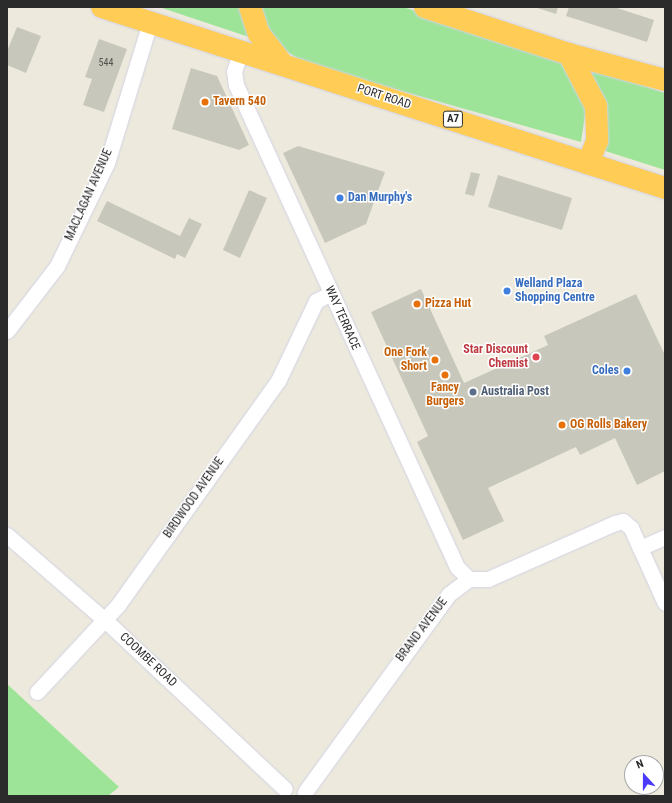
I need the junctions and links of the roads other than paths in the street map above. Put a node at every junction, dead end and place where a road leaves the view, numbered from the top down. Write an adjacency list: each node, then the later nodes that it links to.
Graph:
1 (102, 7): 4 (highway, PORT ROAD / A7)
2 (250, 7): 7 (highway)
3 (425, 7): 6 (highway)
4 (150, 22): 5 (highway, PORT ROAD / A7); 12 (street, MACLAGAN AVENUE)
5 (241, 51): 7 (highway, PORT ROAD / A7); 11 (street, WAY TERRACE)
6 (569, 54): 8 (highway); 9 (highway)
7 (282, 62): 9 (highway, PORT ROAD / A7)
8 (665, 80)
9 (588, 163): 10 (highway, PORT ROAD / A7)
10 (665, 188)
11 (330, 292): 16 (street, WAY TERRACE); 18 (street, BIRDWOOD AVENUE)
12 (7, 331)
13 (7, 535): 18 (street, COOMBE ROAD)
14 (665, 537): 15 (street)
15 (640, 548): 16 (street); 17 (street)
16 (469, 579): 21 (street, BRAND AVENUE)
17 (665, 604)
18 (106, 621): 19 (street, BIRDWOOD AVENUE); 20 (street, COOMBE ROAD)
19 (37, 692)
20 (283, 793): 21 (street)
21 (305, 794)

